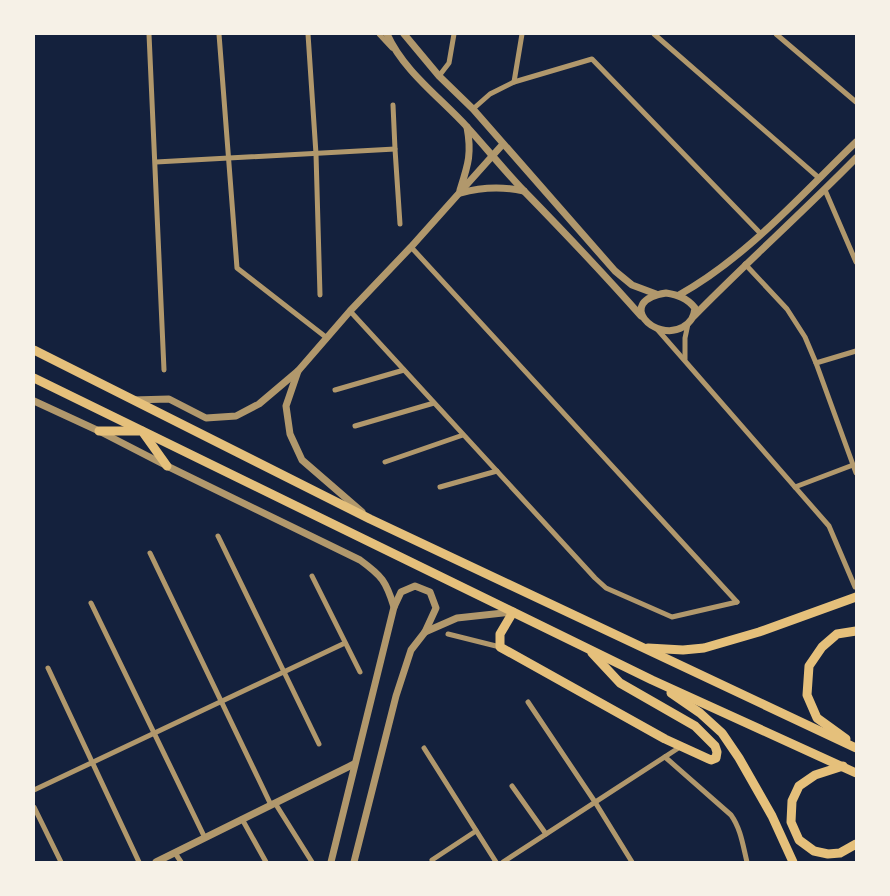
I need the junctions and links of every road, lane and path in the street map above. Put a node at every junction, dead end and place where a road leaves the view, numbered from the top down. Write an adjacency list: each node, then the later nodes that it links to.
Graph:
1 (149, 34): 25 (street)
2 (220, 34): 24 (street)
3 (308, 34): 21 (street)
4 (378, 34): 11 (street)
5 (387, 34): 11 (street)
6 (404, 34): 12 (street)
7 (454, 34): 12 (street)
8 (522, 34): 13 (street)
9 (654, 34): 26 (street)
10 (776, 34): 14 (street)
11 (394, 50): 17 (street)
12 (439, 76): 16 (street)
13 (514, 82): 16 (street); 31 (street)
14 (856, 102)
15 (393, 105): 20 (street)
16 (473, 109): 19 (street)
17 (467, 127): 22 (street); 29 (street)
18 (856, 142): 26 (street)
19 (503, 144): 22 (street); 35 (street)
20 (395, 149): 21 (street); 30 (street)
21 (316, 154): 24 (street); 36 (street)
22 (492, 156): 28 (street); 29 (street)
23 (856, 158): 27 (street)
24 (230, 159): 25 (street); 43 (street)
25 (156, 162): 48 (street)
26 (819, 178): 31 (street)
27 (825, 190): 33 (street); 34 (street)
28 (524, 191): 29 (street); 39 (street)
29 (459, 193): 32 (street)
30 (400, 224)
31 (760, 234): 37 (street)
32 (411, 247): 38 (street); 63 (street)
33 (856, 262)
34 (745, 264): 40 (street); 47 (street)
35 (656, 294): 37 (street); 39 (street)
36 (320, 295)
37 (679, 295): 40 (street)
38 (350, 311): 43 (street); 49 (street)
39 (641, 316): 42 (street)
40 (694, 316): 41 (street)
41 (688, 324): 42 (street); 46 (street)
42 (657, 328): 46 (street)
43 (327, 338): 50 (street)
44 (34, 350): 53 (highway)
45 (856, 351): 47 (street)
46 (685, 360): 66 (street)
47 (816, 363): 61 (street)
48 (164, 370)
49 (404, 370): 52 (street); 55 (street)
50 (298, 371): 53 (street); 67 (street)
51 (34, 378): 58 (highway)
52 (335, 390)
53 (131, 400): 67 (highway)
54 (34, 401): 57 (street)
55 (434, 403): 56 (street); 59 (street)
56 (355, 426)
57 (99, 431): 58 (highway); 62 (street)
58 (142, 431): 62 (highway); 75 (highway)
59 (463, 435): 60 (street); 63 (street)
60 (385, 462)
61 (853, 465): 64 (street); 66 (street)
62 (167, 466): 74 (street)
63 (497, 471): 65 (street)
64 (856, 473)
65 (440, 487)
66 (795, 487): 71 (street)
67 (370, 519): 81 (highway)
68 (218, 536): 84 (street)
69 (150, 553): 87 (street)
70 (312, 576): 79 (street)
71 (854, 587)
72 (856, 597): 81 (highway)
73 (91, 603): 89 (street)
74 (394, 607): 77 (street); 96 (street)
75 (513, 612): 77 (street); 80 (highway); 82 (highway)
76 (856, 631): 92 (highway)
77 (425, 632): 118 (street)
78 (448, 634): 80 (street)
79 (346, 643): 84 (street); 85 (street)
80 (500, 647): 91 (highway)
81 (642, 647): 92 (highway)
82 (588, 649): 86 (highway); 91 (highway)
83 (48, 668): 95 (street)
84 (284, 672): 87 (street); 90 (street)
85 (360, 672)
86 (652, 680): 97 (highway); 123 (highway)
87 (221, 702): 89 (street); 102 (street)
88 (528, 702): 101 (street)
89 (154, 733): 95 (street); 107 (street)
90 (319, 744)
91 (680, 746): 94 (street)
92 (856, 747)
93 (424, 748): 105 (street)
94 (665, 757): 101 (street); 122 (street)
95 (92, 762): 100 (street); 112 (street)
96 (354, 764): 102 (street); 117 (street)
97 (843, 766): 98 (highway); 108 (highway)
98 (856, 773)
99 (512, 786): 106 (street)
100 (34, 790)
101 (595, 802): 106 (street); 121 (street)
102 (273, 804): 104 (street); 116 (street)
103 (34, 807): 111 (street)
104 (242, 820): 107 (street); 115 (street)
105 (476, 831): 110 (street); 119 (street)
106 (546, 834): 120 (street)
107 (206, 838): 109 (street)
108 (856, 844)
109 (175, 853): 113 (street); 114 (street)
110 (432, 860)
111 (61, 862)
112 (138, 862)
113 (156, 862)
114 (181, 862)
115 (266, 862)
116 (312, 862)
117 (331, 862)
118 (354, 862)
119 (496, 862)
120 (503, 862)
121 (632, 862)
122 (747, 862)
123 (793, 862)

